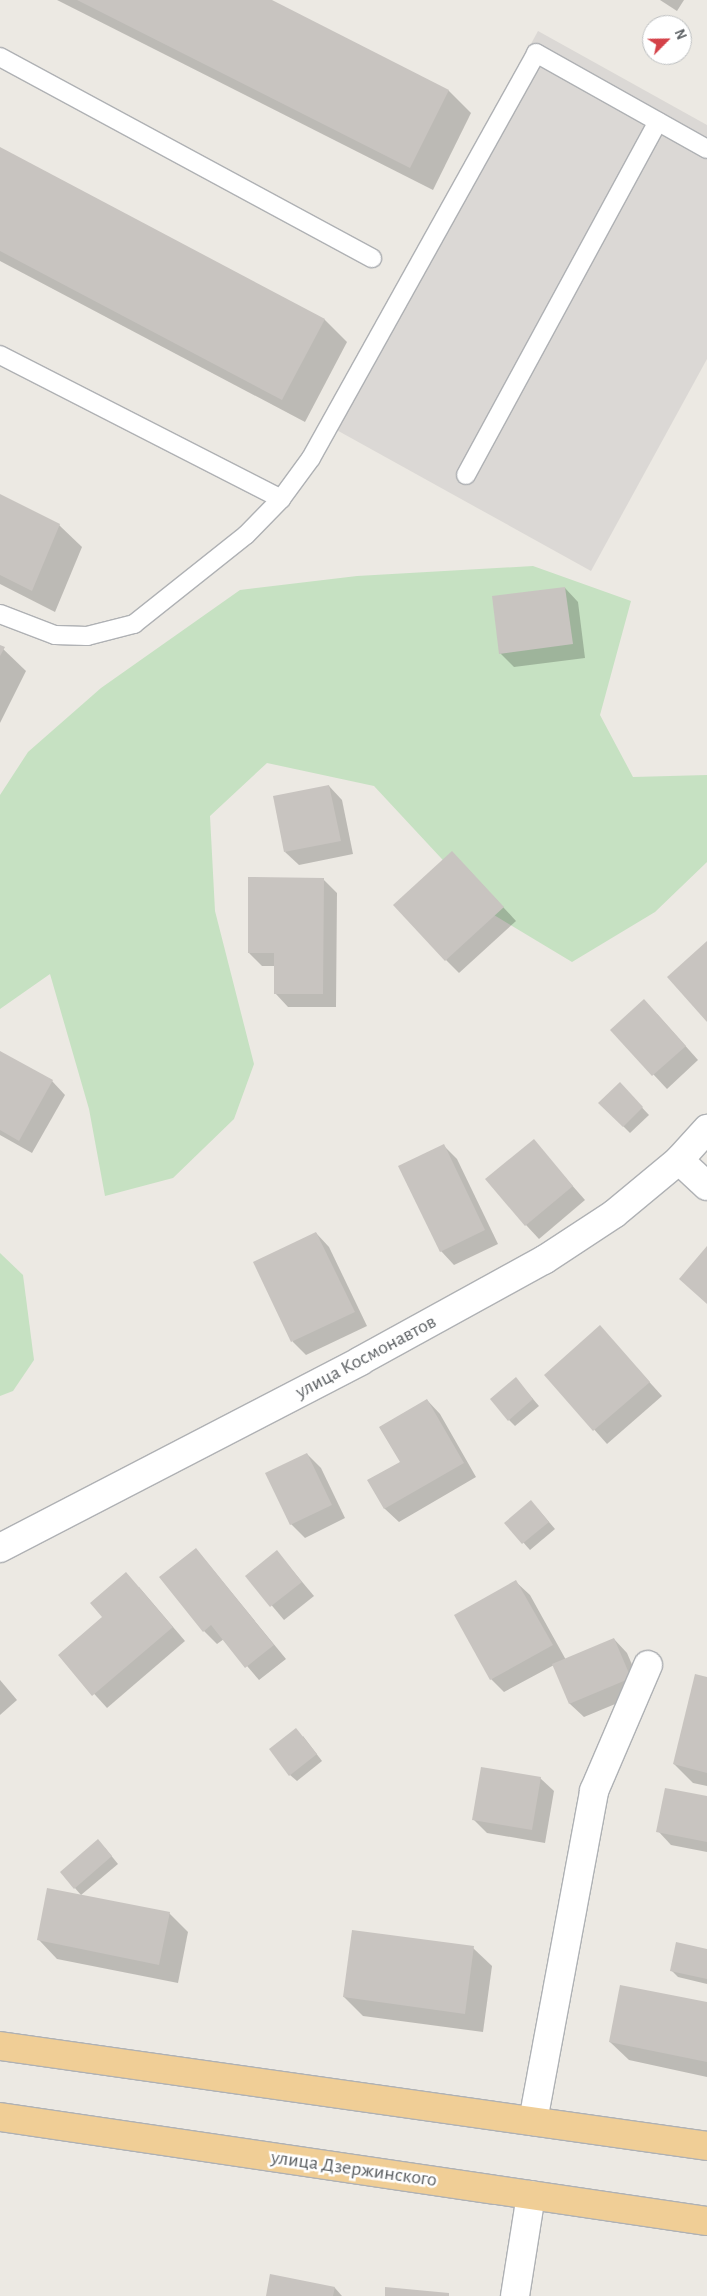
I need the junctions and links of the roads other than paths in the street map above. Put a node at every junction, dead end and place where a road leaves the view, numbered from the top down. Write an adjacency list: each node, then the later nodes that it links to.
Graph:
1 (0, 57): 4 (lane)
2 (658, 122): 3 (lane); 6 (lane); 7 (lane)
3 (707, 149)
4 (372, 258)
5 (0, 355): 7 (lane)
6 (466, 475)
7 (281, 498): 8 (lane)
8 (0, 614)
9 (707, 1129): 10 (street, улица Космонавтов)
10 (679, 1160): 11 (street); 12 (street, улица Космонавтов)
11 (707, 1186)
12 (0, 1548)
13 (648, 1665): 16 (street)
14 (0, 2046): 16 (highway)
15 (0, 2117): 18 (highway, улица Дзержинского)
16 (533, 2121): 17 (highway)
17 (707, 2146)
18 (530, 2195): 19 (highway, улица Дзержинского); 20 (street)
19 (707, 2221)
20 (515, 2296)

